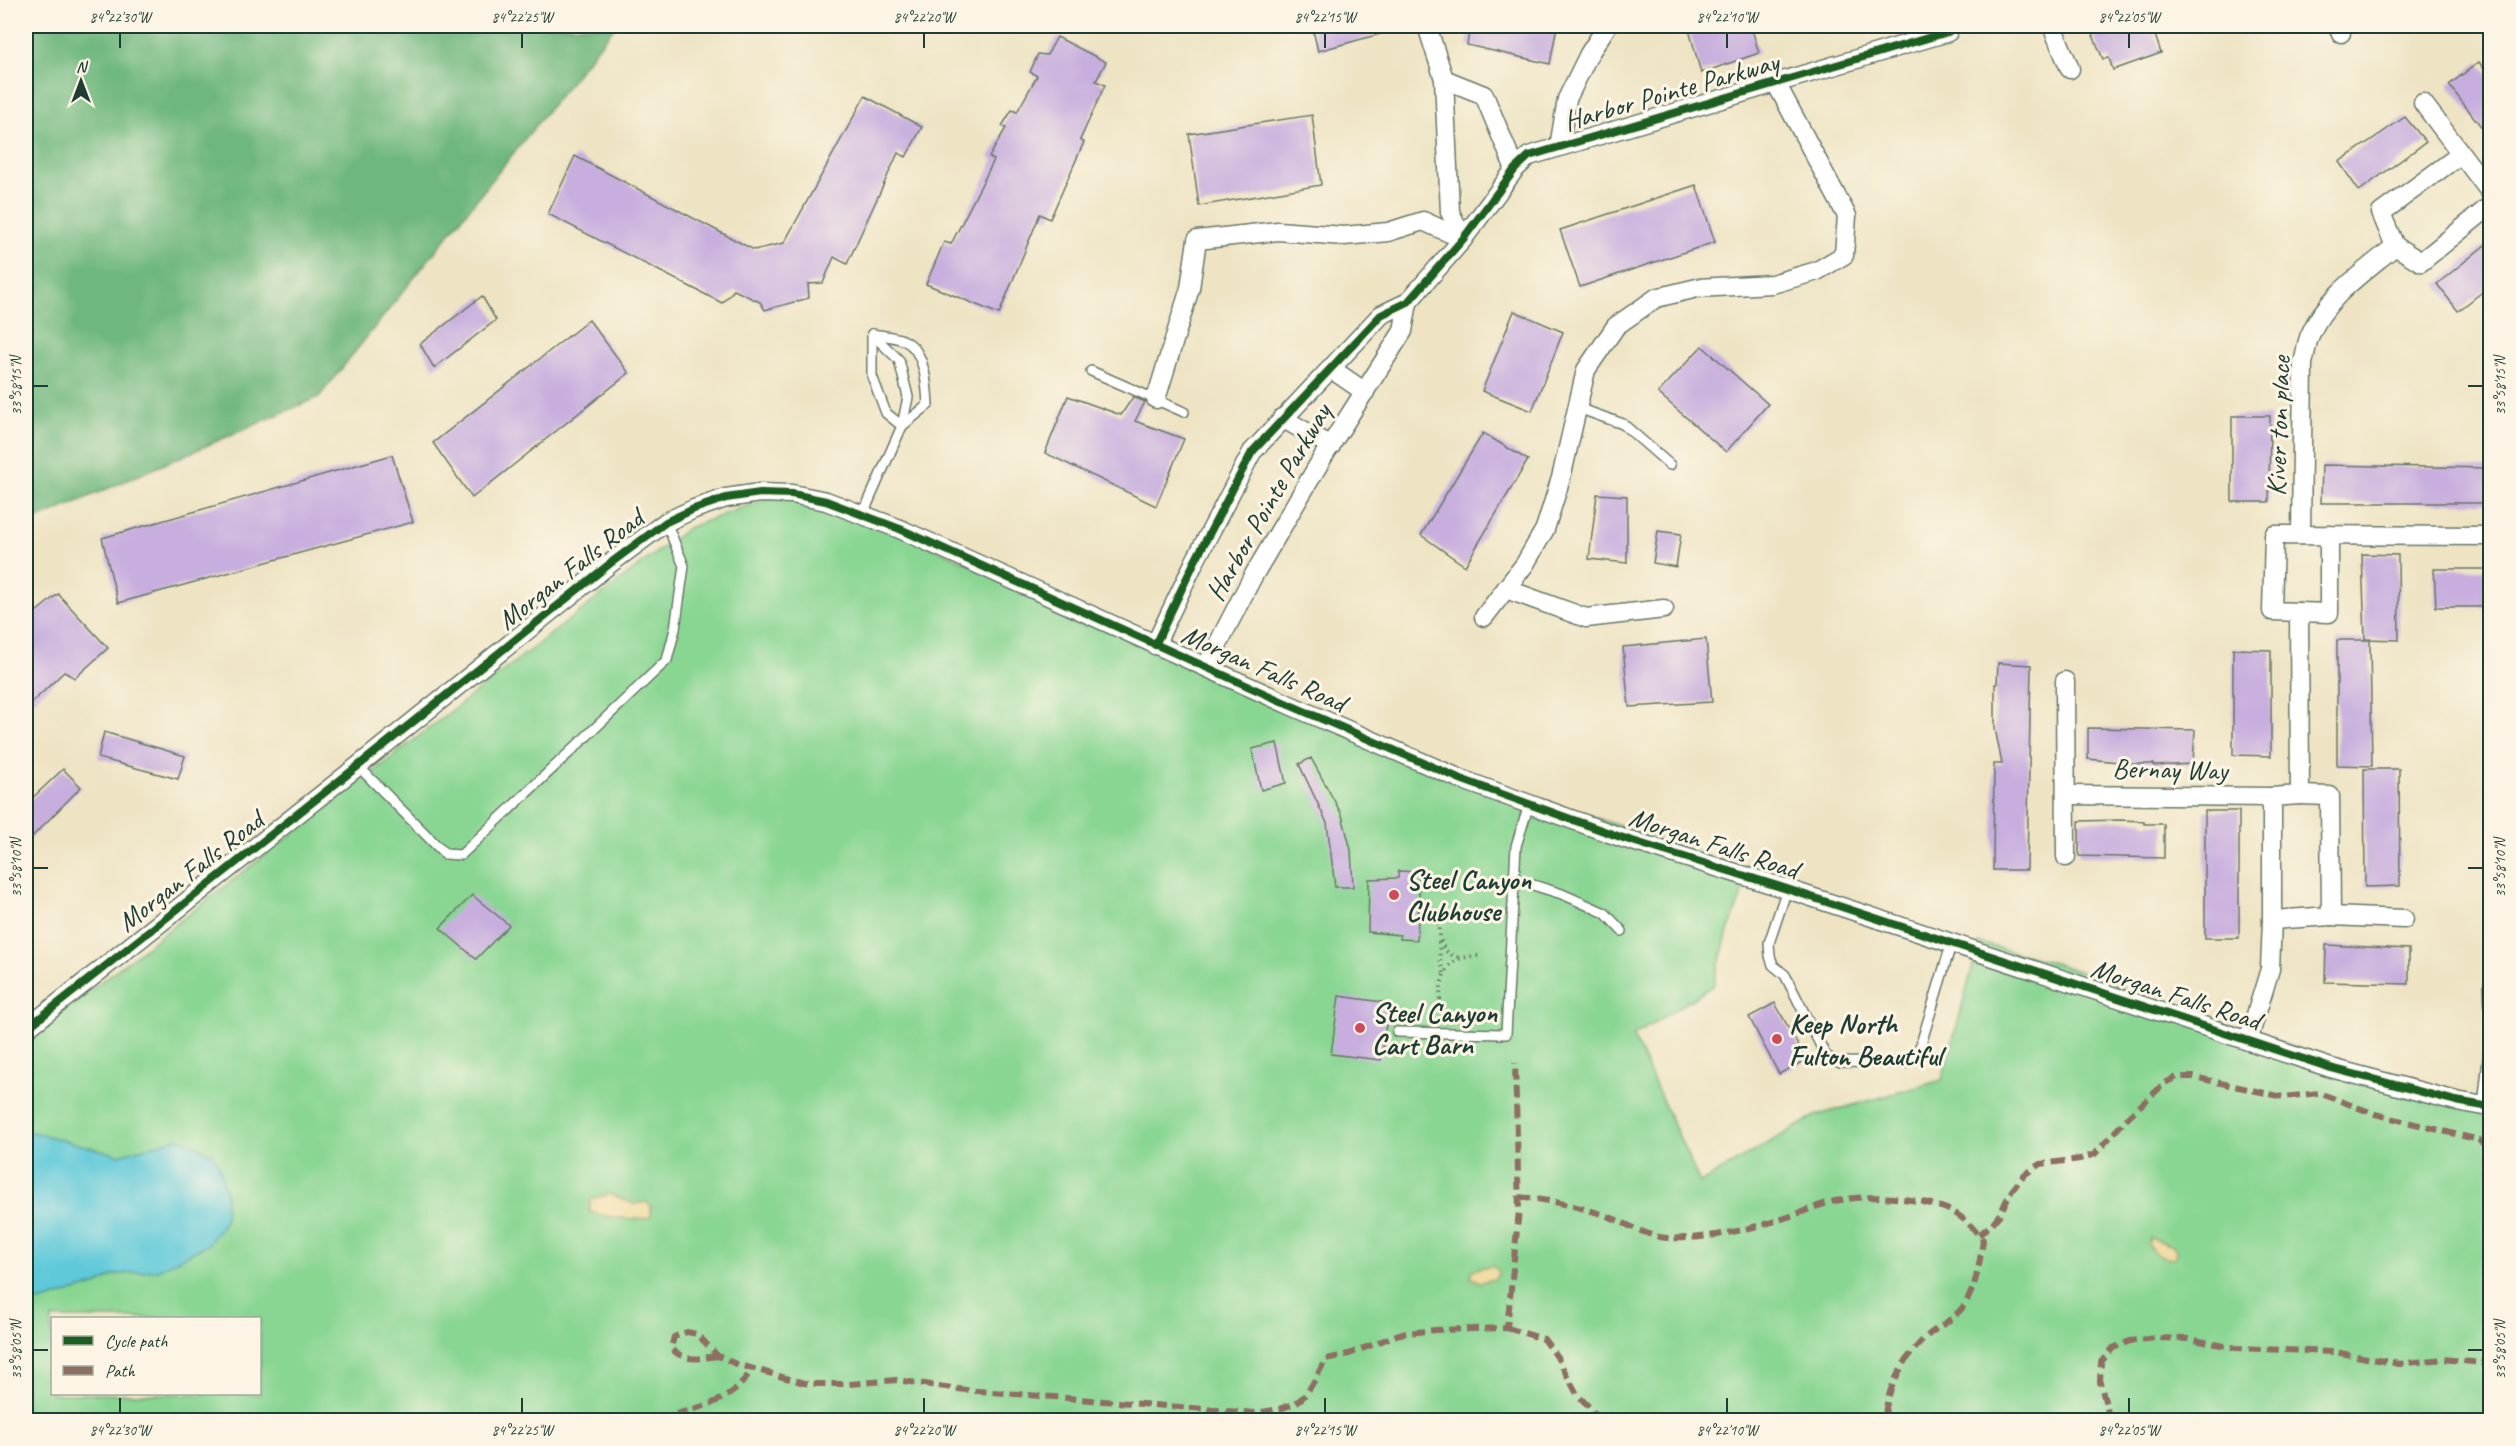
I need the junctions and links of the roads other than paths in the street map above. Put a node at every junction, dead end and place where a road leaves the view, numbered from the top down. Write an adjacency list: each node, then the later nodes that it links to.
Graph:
1 (1427, 26): 6 (street)
2 (1607, 26): 9 (street, Harbor Pointe Parkway)
3 (2052, 26): 5 (street)
4 (1948, 32): 7 (street, Harbor Pointe Parkway)
5 (2070, 69)
6 (1444, 79): 11 (street); 14 (street)
7 (1776, 83): 9 (street, Harbor Pointe Parkway); 22 (street, Harbor Pointe Parkway)
8 (2423, 103): 10 (street)
9 (1559, 147): 11 (street, Harbor Pointe Parkway)
10 (2461, 154): 12 (street); 15 (street)
11 (1515, 169): 14 (street, Harbor Pointe Parkway)
12 (2490, 192)
13 (2490, 206): 15 (street)
14 (1463, 239): 16 (street, Harbor Pointe Parkway); 21 (street)
15 (2395, 246): 30 (street, Kiver ton place)
16 (1408, 302): 18 (street, Harbor Pointe Parkway); 20 (street, Harbor Pointe Parkway)
17 (872, 334): 25 (lane); 25 (lane); 25 (lane)
18 (1330, 368): 20 (street); 24 (street, Harbor Pointe Parkway)
19 (1091, 371): 21 (lane)
20 (1365, 392): 26 (street, Harbor Pointe Parkway)
21 (1156, 399): 23 (lane)
22 (1578, 408): 27 (lane); 33 (street, Harbor Pointe Parkway)
23 (1184, 412)
24 (1282, 418): 26 (street); 37 (street, Harbor Pointe Parkway)
25 (902, 426): 28 (lane)
26 (1331, 446): 38 (street, Harbor Pointe Parkway)
27 (1670, 465)
28 (863, 514): 29 (street, Morgan Falls Road); 37 (street, Morgan Falls Road)
29 (666, 522): 40 (street, Morgan Falls Road); 40 (lane)
30 (2301, 535): 31 (street, Kiver ton place); 35 (street, Kiver ton place)
31 (2330, 535): 32 (street); 35 (street, Kiver ton place)
32 (2490, 536)
33 (1506, 589): 34 (street); 36 (street, Harbor Pointe Parkway)
34 (1664, 609)
35 (2299, 612): 42 (street)
36 (1484, 617)
37 (1155, 645): 38 (street, Morgan Falls Road)
38 (1206, 667): 44 (street, Morgan Falls Road)
39 (2065, 681): 41 (street)
40 (358, 766): 55 (street, Morgan Falls Road)
41 (2067, 795): 43 (street, Bernay Way); 45 (street)
42 (2300, 795): 43 (street); 48 (street)
43 (2272, 797): 50 (street)
44 (1529, 804): 46 (lane); 47 (street, Morgan Falls Road)
45 (2066, 857)
46 (1514, 879): 51 (lane); 56 (lane)
47 (1788, 889): 52 (street, Morgan Falls Road); 52 (lane)
48 (2331, 916): 49 (street); 50 (street)
49 (2404, 919)
50 (2272, 920): 57 (street)
51 (1622, 931)
52 (1952, 945): 57 (street, Morgan Falls Road)
53 (2489, 984): 54 (lane)
54 (2490, 1012)
55 (26, 1029)
56 (1397, 1032)
57 (2248, 1041): 59 (street, Morgan Falls Road)
58 (2490, 1041): 59 (lane)
59 (2487, 1106)

